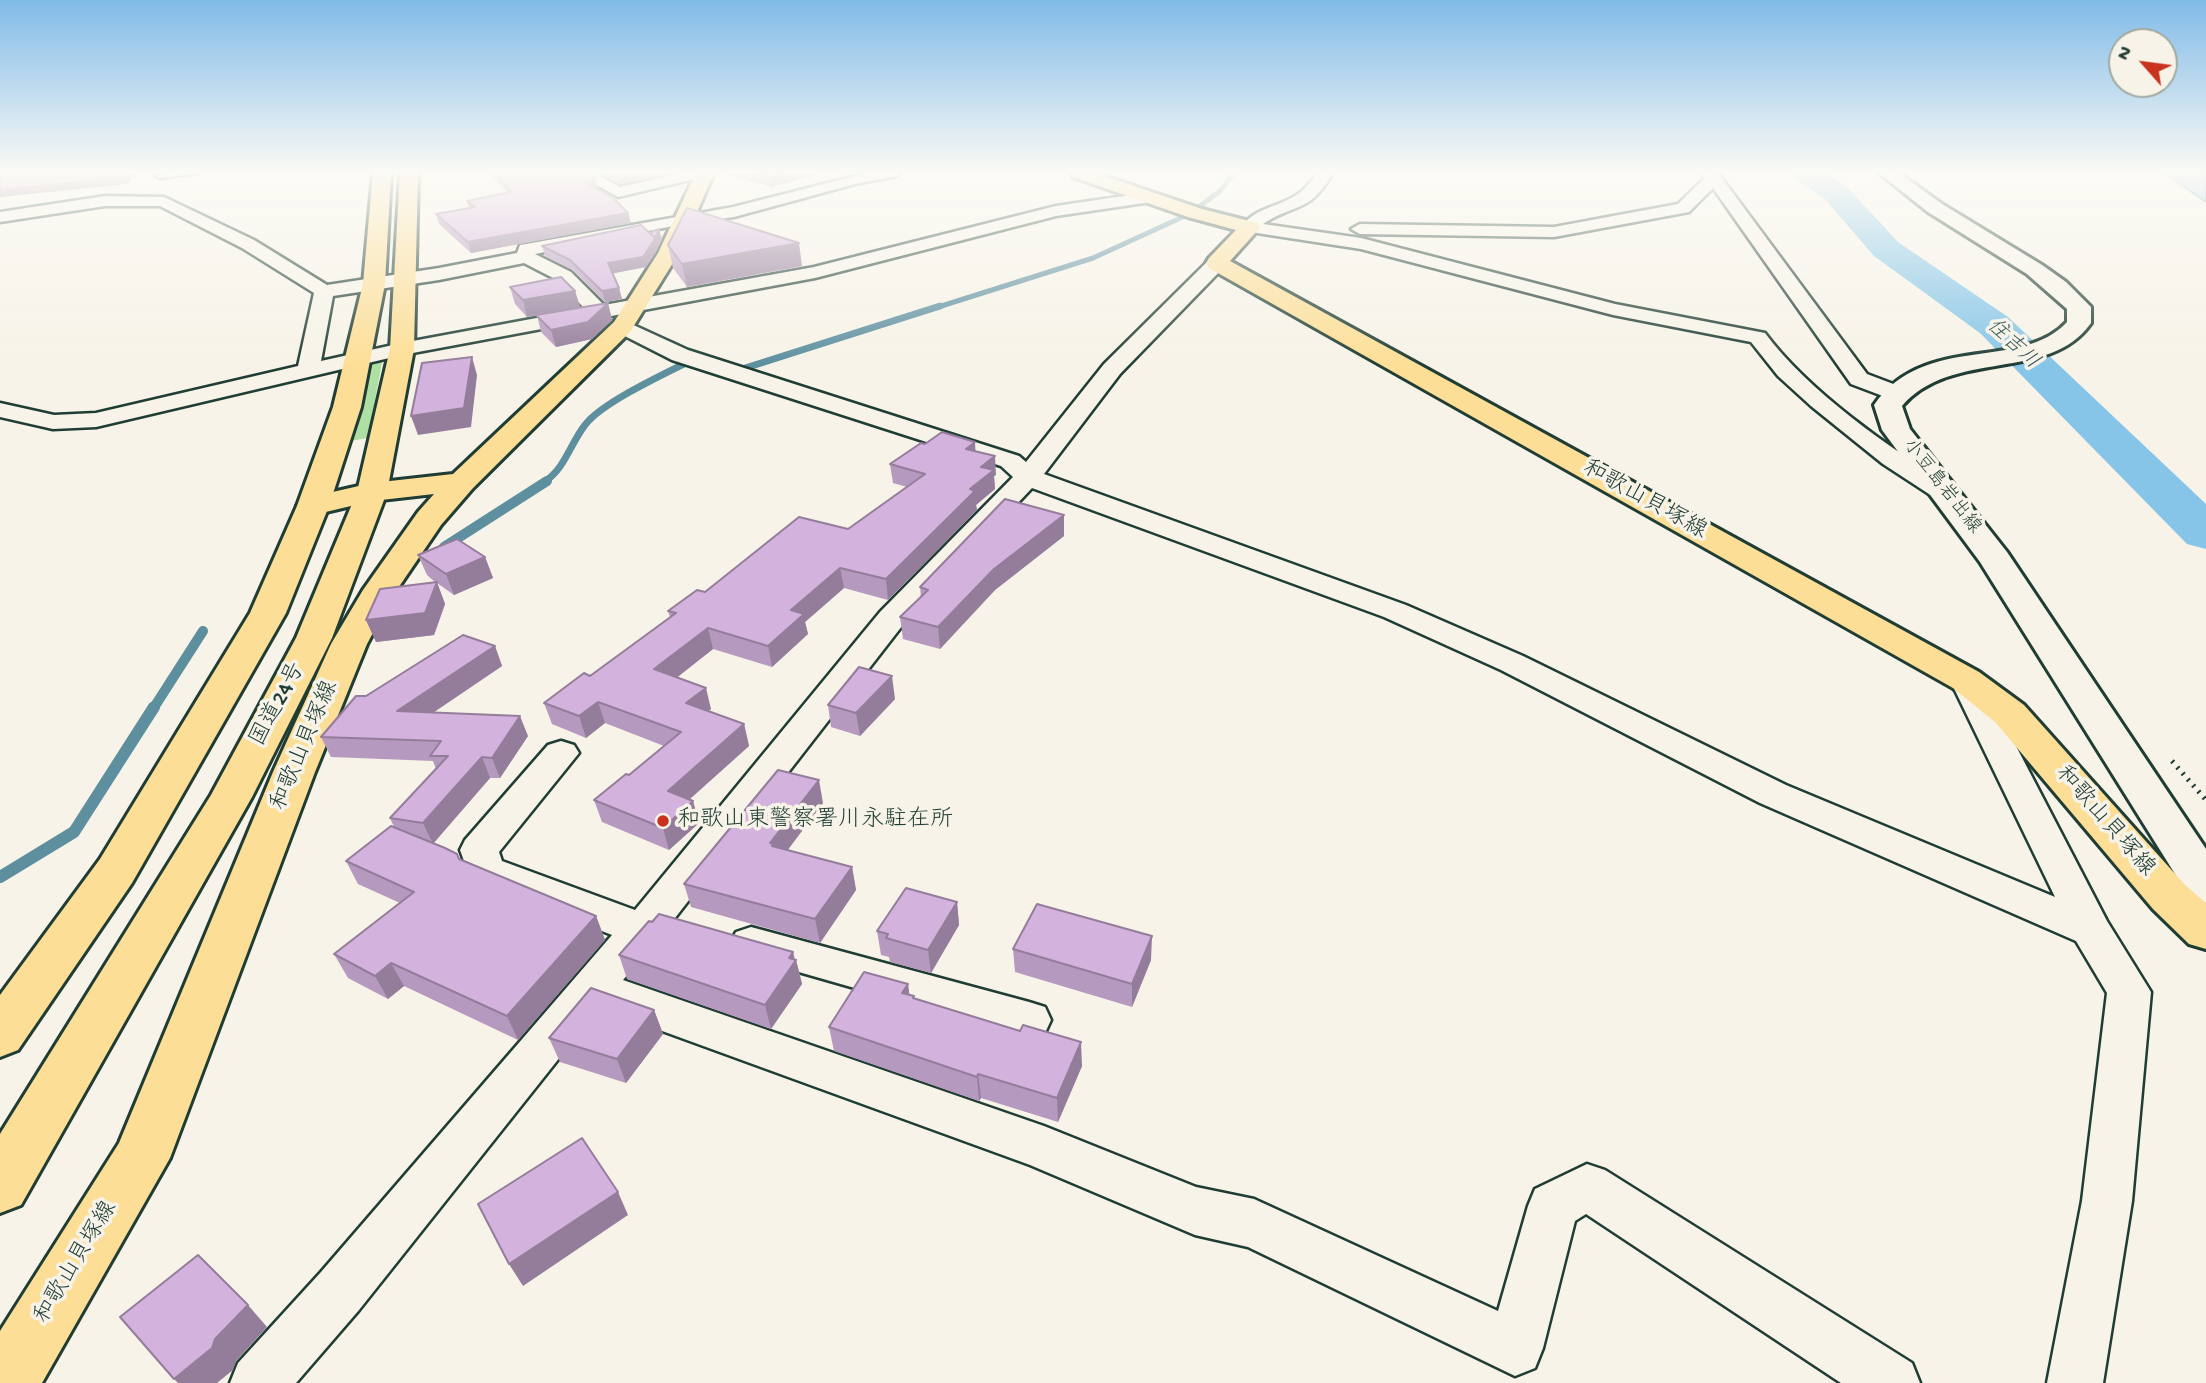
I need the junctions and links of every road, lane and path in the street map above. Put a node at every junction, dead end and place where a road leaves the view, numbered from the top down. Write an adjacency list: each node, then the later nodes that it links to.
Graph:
1 (237, 238): 15 (street)
2 (387, 238): 14 (main road, 国道24号)
3 (398, 238): 14 (main road, 国道24号)
4 (586, 238): 12 (street)
5 (671, 238): 16 (main road, 和歌山貝塚線)
6 (944, 238): 16 (street)
7 (1241, 238): 13 (main road)
8 (1316, 238): 9 (street)
9 (1319, 238): 25 (street)
10 (1756, 238): 20 (street)
11 (1985, 238): 20 (main road)
12 (526, 257): 14 (street); 16 (street)
13 (1217, 263): 22 (street); 27 (main road, 和歌山貝塚線)
14 (390, 282): 15 (street); 17 (main road, 国道24号); 18 (main road, 国道24号)
15 (324, 291): 19 (street)
16 (620, 315): 17 (street); 22 (street); 23 (main road, 和歌山貝塚線)
17 (402, 349): 18 (street); 24 (main road, 国道24号)
18 (358, 359): 19 (street); 26 (main road, 国道24号)
19 (308, 371): 21 (street)
20 (1904, 387): 25 (main road, 小豆島岩出線)
21 (0, 410)
22 (1028, 477): 30 (street); 31 (street)
23 (461, 482): 24 (main road); 37 (main road, 和歌山貝塚線)
24 (372, 492): 26 (main road); 36 (main road, 国道24号)
25 (1944, 492): 29 (main road, 小豆島岩出線)
26 (313, 506): 35 (main road, 国道24号)
27 (1966, 680): 31 (street); 32 (main road, 和歌山貝塚線)
28 (561, 753): 30 (street)
29 (2206, 886)
30 (648, 923): 33 (street); 34 (street)
31 (2091, 930): 41 (street)
32 (2206, 931)
33 (592, 987): 39 (street); 40 (street)
34 (1029, 1020)
35 (0, 1035)
36 (0, 1186)
37 (20, 1325): 38 (main road, 和歌山貝塚線)
38 (5, 1383)
39 (258, 1383)
40 (1892, 1383)
41 (2075, 1383)

